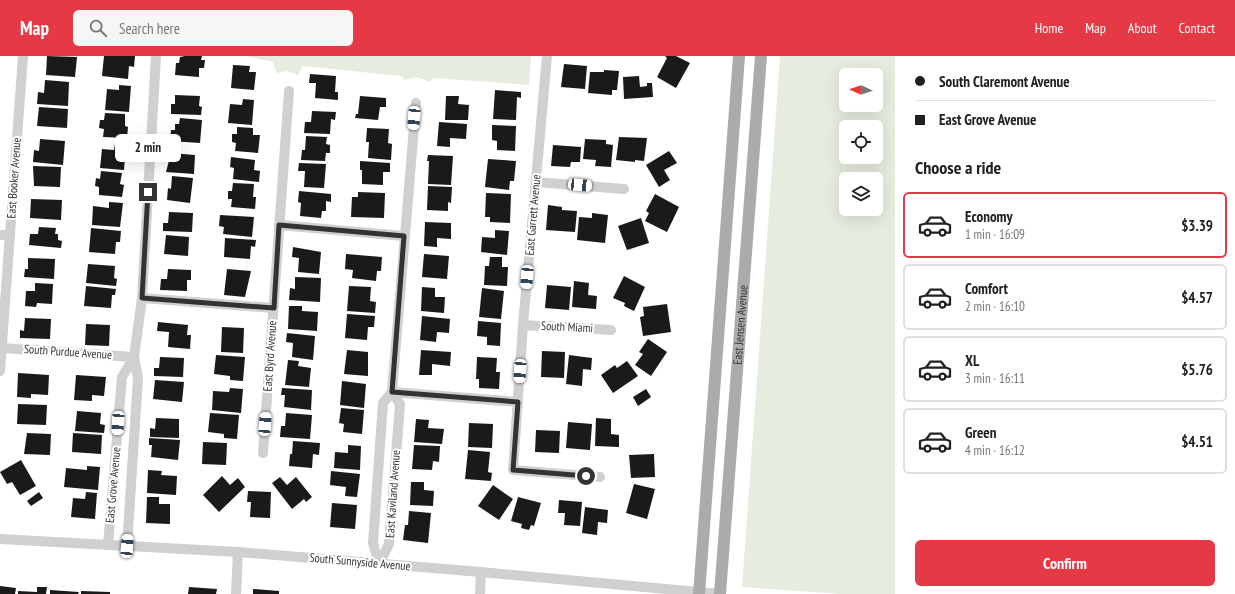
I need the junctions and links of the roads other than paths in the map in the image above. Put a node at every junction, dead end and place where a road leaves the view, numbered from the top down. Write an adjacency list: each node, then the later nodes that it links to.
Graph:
1 (23, 56): 11 (street, East Booker Avenue)
2 (156, 56): 13 (street, East Grove Avenue)
3 (548, 56): 8 (street, East Garrett Avenue)
4 (739, 56): 30 (main road, East Jensen Avenue)
5 (761, 56): 33 (main road, East Jensen Avenue)
6 (289, 91): 10 (street, East Byrd Avenue)
7 (416, 103): 12 (street, East Kaviland Avenue)
8 (536, 182): 9 (street); 15 (street, East Garrett Avenue)
9 (624, 188)
10 (279, 225): 12 (street); 14 (street, East Byrd Avenue)
11 (5, 235): 17 (street, East Booker Avenue)
12 (404, 236): 20 (street, East Kaviland Avenue)
13 (142, 298): 14 (street); 18 (street, East Grove Avenue)
14 (274, 308): 22 (street, East Byrd Avenue)
15 (523, 325): 16 (street, South Miami); 21 (street, East Garrett Avenue)
16 (611, 330)
17 (2, 348): 18 (street, South Purdue Avenue); 19 (street, East Booker Avenue)
18 (134, 357): 25 (street, East Grove Avenue); 26 (street, East Grove Avenue)
19 (0, 371)
20 (392, 392): 21 (street); 28 (street, East Kaviland Avenue); 28 (street, East Kaviland Avenue)
21 (518, 402): 23 (street, East Garrett Avenue)
22 (263, 453)
23 (600, 477)
24 (0, 539): 25 (street, South Sunnyside Avenue)
25 (108, 545): 26 (street, South Sunnyside Avenue)
26 (127, 546): 27 (street, South Sunnyside Avenue)
27 (238, 552): 28 (street, South Sunnyside Avenue); 31 (street)
28 (379, 564): 29 (street, South Sunnyside Avenue)
29 (481, 572): 30 (street, South Sunnyside Avenue); 32 (street)
30 (699, 593): 33 (street, South Sunnyside Avenue)
31 (236, 594)
32 (480, 594)
33 (720, 594)

